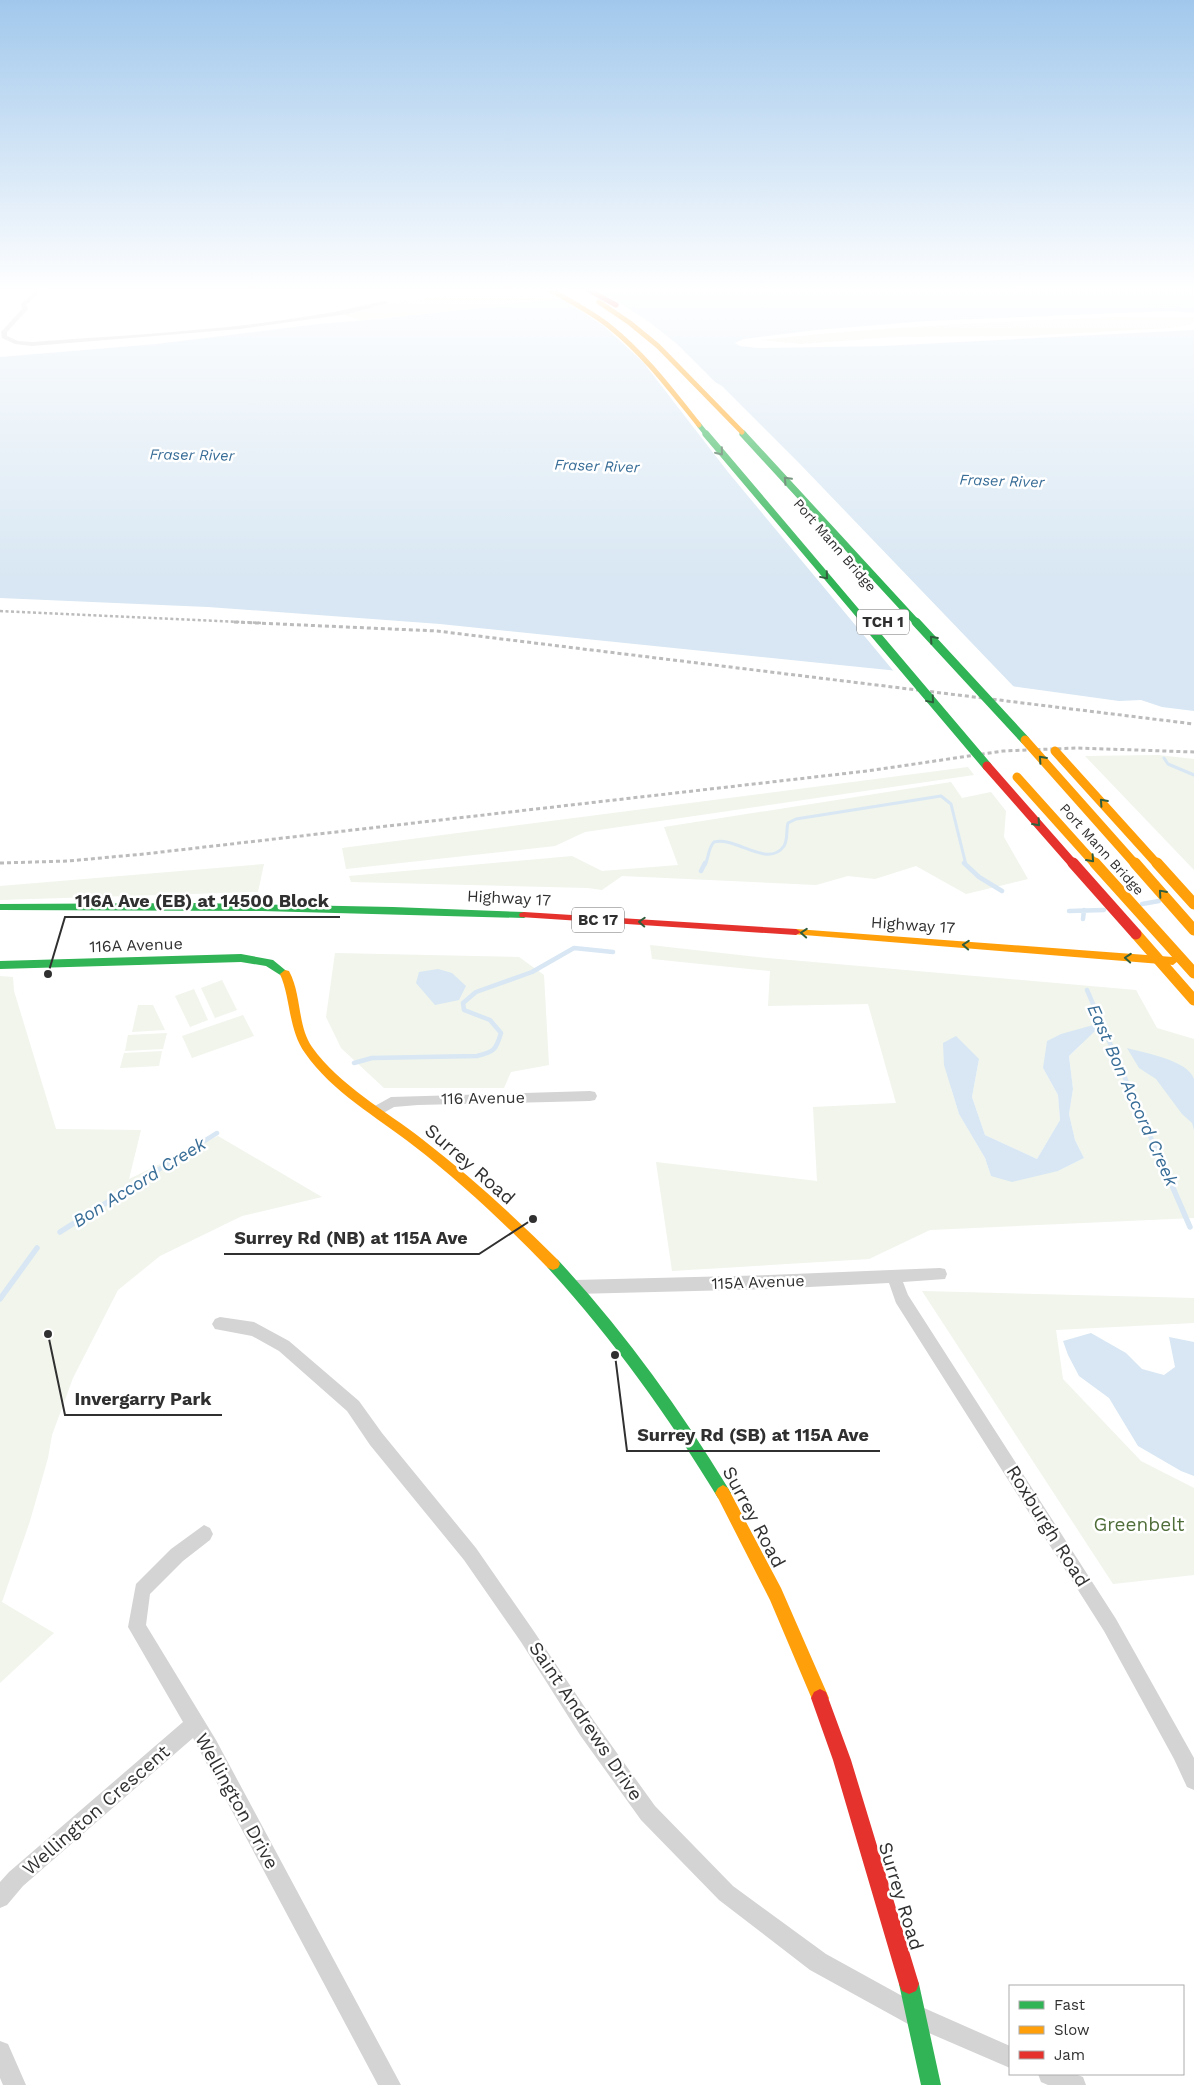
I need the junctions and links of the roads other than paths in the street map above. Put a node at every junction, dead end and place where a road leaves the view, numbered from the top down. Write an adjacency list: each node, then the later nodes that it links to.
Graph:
1 (667, 385): 19 (main road, one-way to 19, bridge)
2 (679, 385): 6 (main road, Port Mann Bridge)
3 (697, 385): 11 (main road, Port Mann Bridge / TCH 1, one-way to 3, bridge)
4 (709, 385): 5 (main road, bridge)
5 (781, 458)
6 (830, 563)
7 (1049, 744): 9 (main road, one-way to 7, bridge)
8 (1008, 767): 18 (main road, Port Mann Bridge, one-way to 18, bridge)
9 (1194, 904)
10 (0, 907): 15 (main road, Highway 17 / BC 17, one-way to 10)
11 (1194, 930)
12 (753, 941): 13 (main road)
13 (783, 943)
14 (982, 958): 18 (main road)
15 (1194, 963)
16 (273, 964): 17 (main road, 116A Avenue); 21 (main road, Surrey Road)
17 (0, 965)
18 (1194, 974)
19 (1194, 1000)
20 (590, 1096): 21 (street, 116 Avenue)
21 (378, 1111): 24 (main road, Surrey Road)
22 (940, 1274): 23 (street, 115A Avenue)
23 (894, 1277): 24 (street, 115A Avenue); 28 (street, Roxburgh Road)
24 (574, 1287): 30 (main road, Surrey Road)
25 (220, 1324): 30 (street, Saint Andrews Drive)
26 (204, 1534): 27 (street, Wellington Drive)
27 (195, 1724): 29 (street, Wellington Crescent); 35 (street, Wellington Drive)
28 (1194, 1780)
29 (0, 1898)
30 (916, 2016): 32 (street, Saint Andrews Drive); 36 (main road, Surrey Road)
31 (0, 2052): 34 (street)
32 (1009, 2057)
33 (1051, 2075): 37 (street)
34 (15, 2085)
35 (390, 2085)
36 (931, 2085)
37 (1075, 2085)

